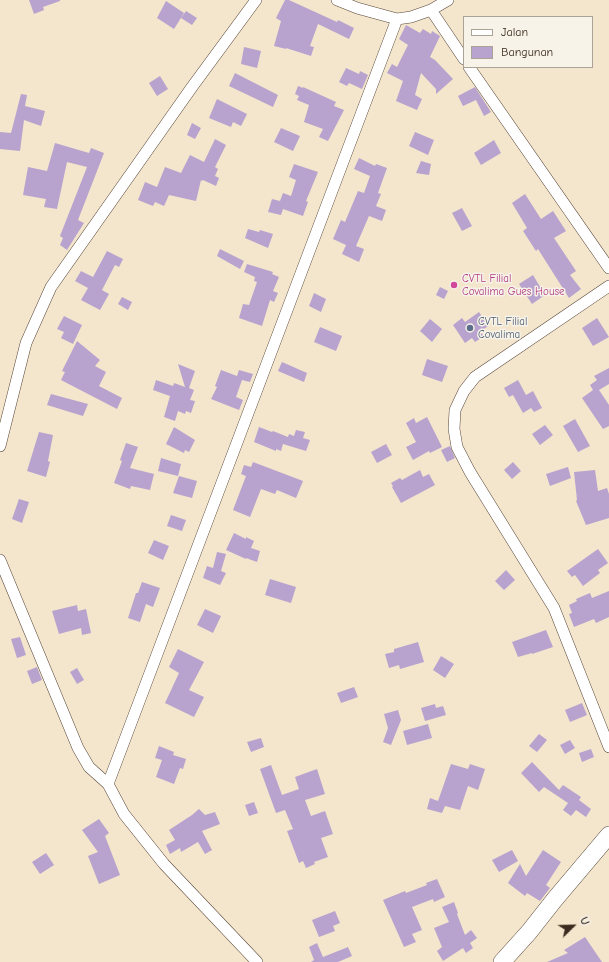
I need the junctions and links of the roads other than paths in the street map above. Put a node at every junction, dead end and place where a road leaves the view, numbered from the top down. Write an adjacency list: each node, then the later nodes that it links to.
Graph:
1 (256, 0): 10 (street)
2 (337, 0): 5 (street)
3 (448, 0): 4 (street)
4 (431, 10): 5 (street); 6 (street)
5 (397, 19): 13 (street)
6 (463, 58)
7 (470, 68): 8 (street)
8 (609, 268)
9 (609, 286): 12 (street)
10 (0, 446)
11 (0, 560): 13 (street)
12 (609, 746)
13 (108, 784): 15 (street)
14 (609, 835): 16 (main road)
15 (257, 962)
16 (502, 962)

